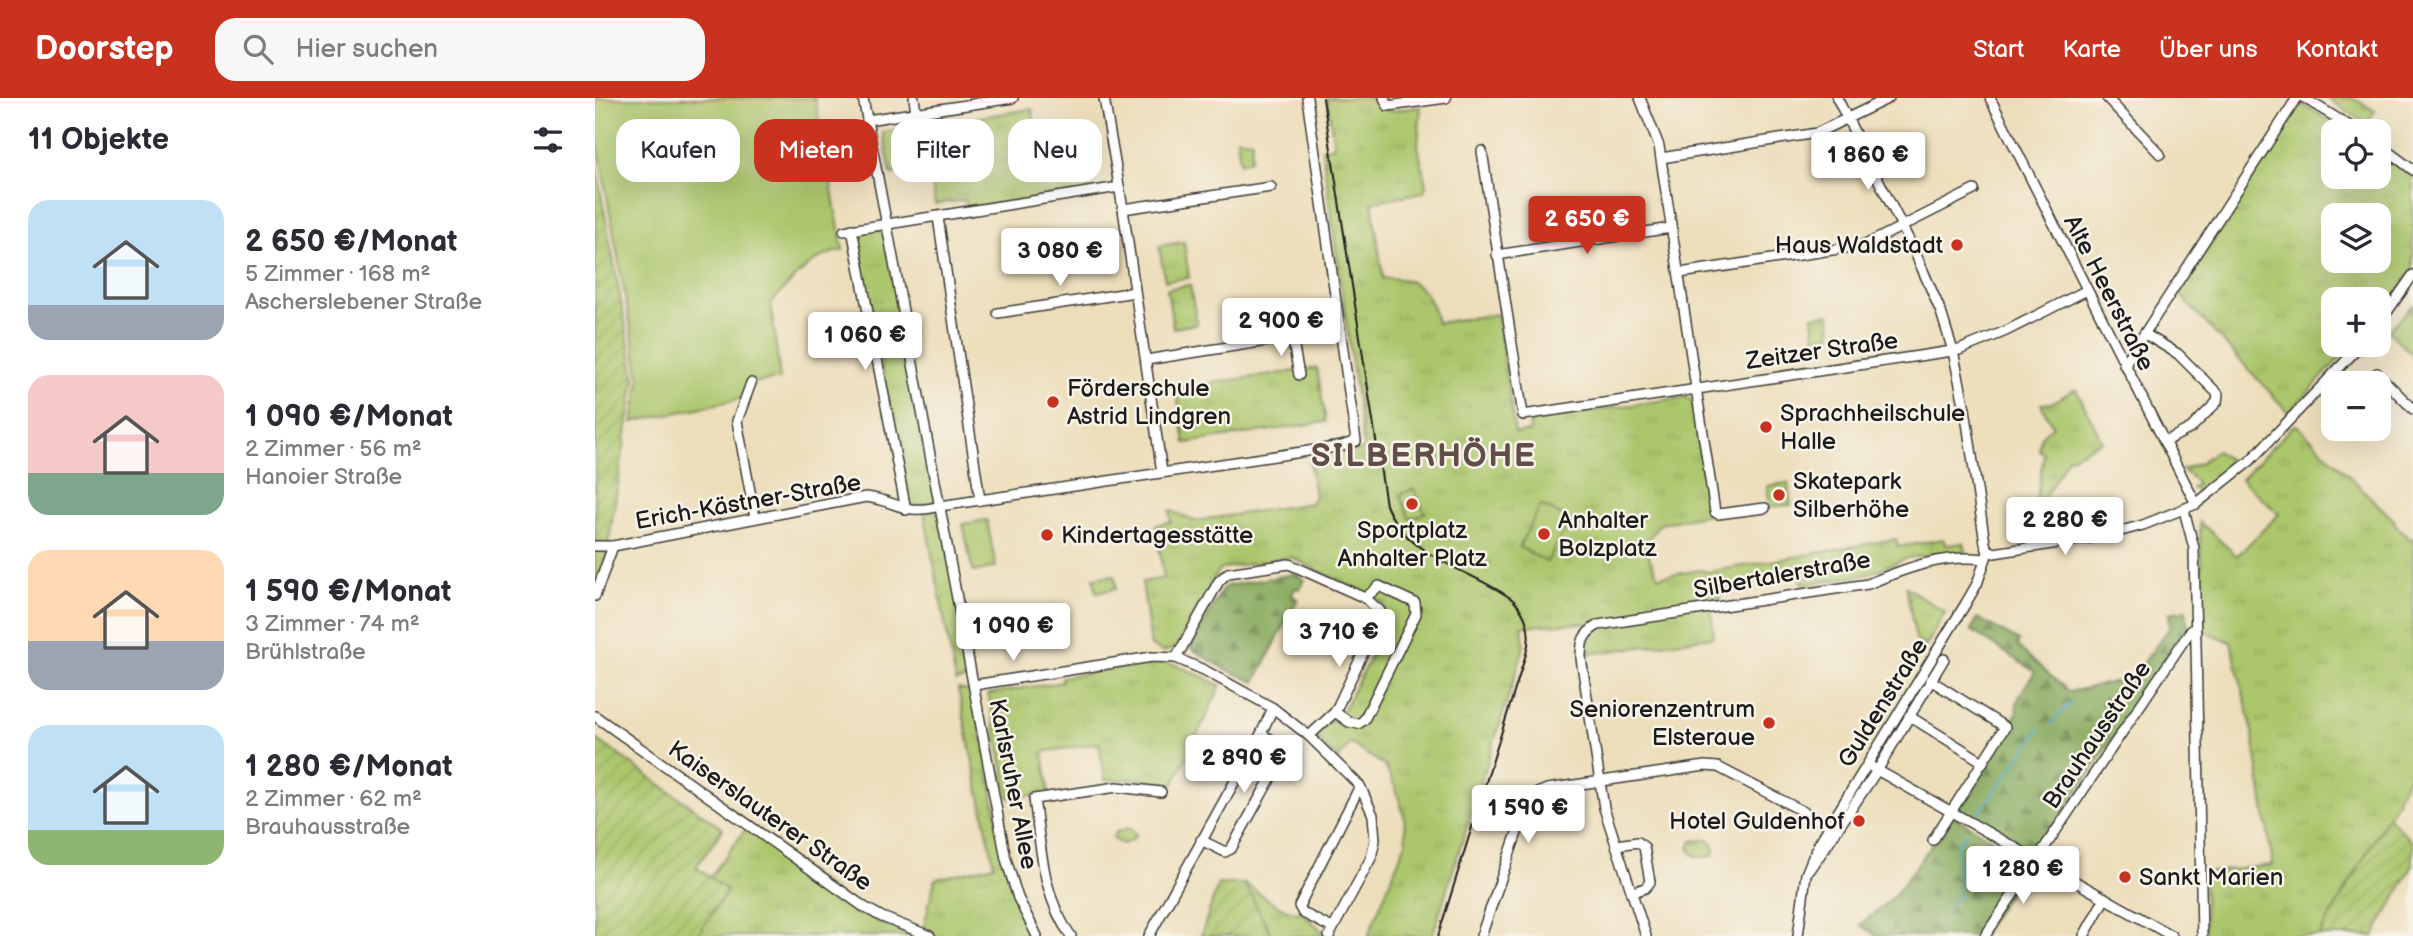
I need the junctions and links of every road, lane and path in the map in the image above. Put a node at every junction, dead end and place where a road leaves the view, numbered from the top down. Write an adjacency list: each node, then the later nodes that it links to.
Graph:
1 (863, 98): 17 (street, Karlsruher Allee)
2 (914, 98): 16 (street)
3 (1013, 98): 16 (street)
4 (1104, 98): 27 (street)
5 (1307, 98): 53 (street, Erich-Kästner-Straße)
6 (1384, 98): 15 (street)
7 (1446, 98): 15 (street)
8 (1640, 98): 24 (street)
9 (1837, 98): 19 (street)
10 (1889, 98): 19 (street)
11 (1990, 98): 38 (street, Alte Heerstraße)
12 (2107, 98): 22 (street)
13 (2297, 98): 42 (street)
14 (2304, 98): 20 (street)
15 (1426, 100)
16 (916, 113): 18 (street)
17 (867, 119)
18 (874, 119)
19 (1847, 119): 24 (street); 33 (street)
20 (2338, 119)
21 (1482, 151): 35 (street)
22 (2160, 154)
23 (2391, 154): 25 (street)
24 (1661, 158): 34 (street)
25 (2413, 170)
26 (877, 174): 32 (street, Karlsruher Allee)
27 (1119, 187): 30 (street); 31 (street)
28 (1271, 187): 30 (street)
29 (1974, 190): 33 (street)
30 (1123, 209): 39 (street)
31 (938, 217): 32 (street); 54 (street)
32 (886, 223): 56 (street, Karlsruher Allee); 58 (street)
33 (1903, 226): 36 (street); 43 (street)
34 (1671, 228): 35 (street); 36 (street)
35 (1497, 255): 50 (street, Zeitzer Straße)
36 (1680, 273): 50 (street)
37 (2413, 275): 40 (street)
38 (2087, 290): 43 (street, Zeitzer Straße); 46 (street, Alte Heerstraße)
39 (1135, 292): 41 (street); 45 (street)
40 (2391, 306)
41 (998, 313)
42 (2145, 334): 46 (street); 52 (street)
43 (1953, 351): 50 (street, Zeitzer Straße); 65 (street)
44 (2350, 357): 55 (street, Silbertalerstraße)
45 (1146, 360): 47 (street); 53 (street)
46 (2124, 365): 52 (street, Alte Heerstraße)
47 (1299, 375)
48 (751, 383): 61 (street)
49 (2391, 387): 51 (street)
50 (1696, 389): 57 (street)
51 (2413, 409)
52 (2164, 442): 55 (street, Alte Heerstraße)
53 (1162, 472): 54 (street, Erich-Kästner-Straße)
54 (981, 500): 56 (street, Erich-Kästner-Straße)
55 (2196, 504): 59 (street, Silbertalerstraße)
56 (940, 506): 58 (street, Erich-Kästner-Straße); 72 (street, Karlsruher Allee)
57 (1765, 508)
58 (906, 510): 61 (street, Erich-Kästner-Straße)
59 (2184, 510): 60 (street, Silbertalerstraße); 62 (street)
60 (2170, 516): 62 (street); 65 (street, Silbertalerstraße)
61 (755, 518): 64 (street, Erich-Kästner-Straße)
62 (2189, 527): 68 (street)
63 (595, 546): 64 (street, Erich-Kästner-Straße)
64 (613, 546): 66 (street)
65 (1988, 555): 80 (street, Guldenstraße); 82 (street, Silbertalerstraße)
66 (595, 596)
67 (1366, 598): 69 (street); 74 (street); 74 (street)
68 (2196, 628): 90 (street, Brauhausstraße); 105 (street)
69 (1176, 658): 72 (street); 73 (street)
70 (1944, 659): 71 (street, Guldenstraße)
71 (1930, 680): 76 (street, Guldenstraße); 79 (street)
72 (974, 685): 96 (street, Karlsruher Allee)
73 (1273, 708): 77 (street); 78 (street)
74 (1335, 712): 78 (street)
75 (595, 716): 95 (street, Kaiserslauterer Straße)
76 (1909, 716): 79 (street); 81 (street, Guldenstraße)
77 (1261, 734): 87 (street); 87 (street)
78 (1309, 736): 83 (street)
79 (1983, 762): 85 (street)
80 (1868, 765): 81 (street); 86 (street, Guldenstraße)
81 (1878, 769): 85 (street); 91 (street, Guldenstraße)
82 (1600, 782): 86 (street); 89 (street); 99 (street)
83 (1360, 786): 94 (street); 94 (street)
84 (1161, 792): 97 (street)
85 (1953, 811): 88 (street); 90 (street)
86 (1829, 825): 91 (street, Guldenstraße)
87 (1201, 840): 98 (street)
88 (1933, 840)
89 (1616, 845): 92 (street); 92 (street)
90 (2037, 859): 93 (street); 102 (street, Brauhausstraße)
91 (1806, 874): 101 (street, Guldenstraße)
92 (1631, 893): 100 (street)
93 (2105, 898): 103 (street); 104 (street)
94 (1332, 933)
95 (930, 936)
96 (1038, 936)
97 (1071, 936)
98 (1149, 936)
99 (1481, 936)
100 (1646, 936)
101 (1798, 936)
102 (1985, 936)
103 (2084, 936)
104 (2172, 936)
105 (2201, 936)

